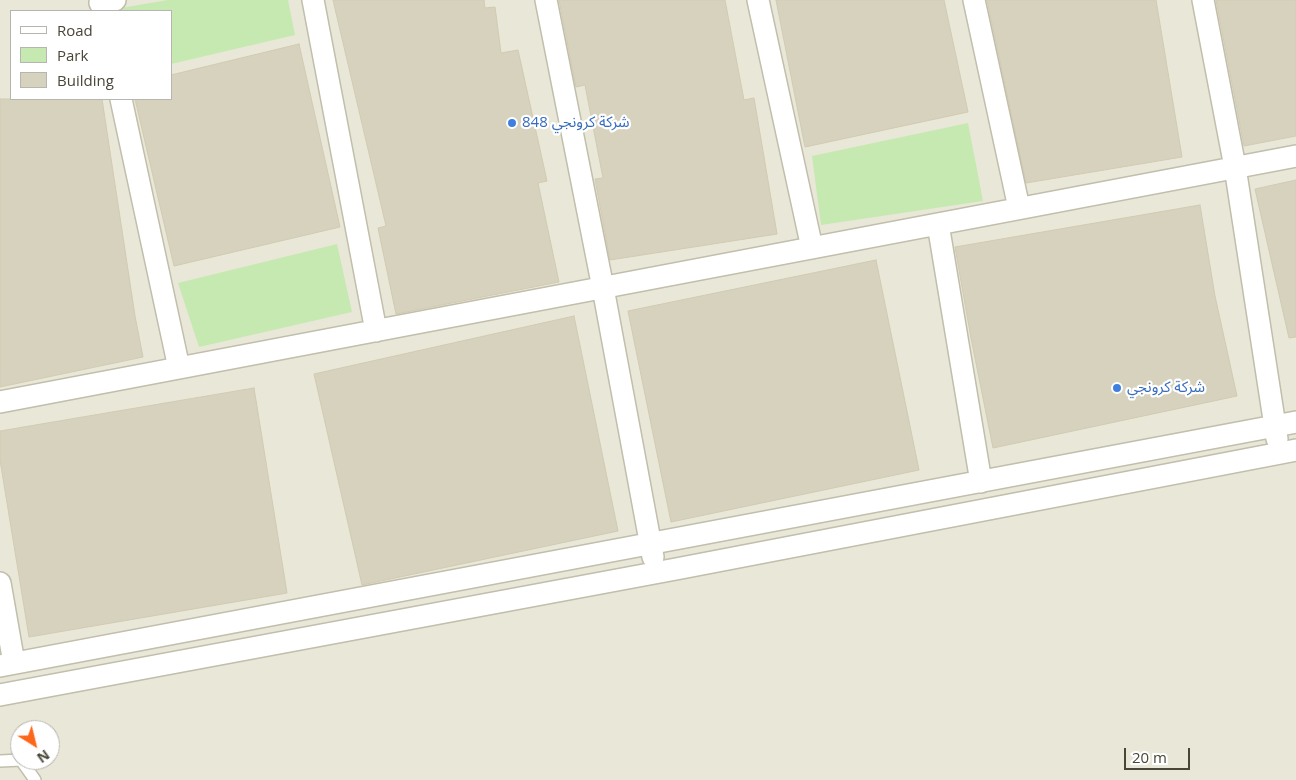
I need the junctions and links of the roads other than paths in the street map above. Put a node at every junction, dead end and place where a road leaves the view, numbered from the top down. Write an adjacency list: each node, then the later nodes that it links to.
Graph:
1 (313, 0): 13 (street)
2 (546, 0): 12 (street)
3 (758, 0): 11 (street)
4 (974, 0): 9 (street)
5 (1203, 0): 8 (street)
6 (120, 100): 14 (street)
7 (1296, 156): 8 (street)
8 (1235, 167): 9 (street); 17 (street)
9 (1019, 208): 10 (street)
10 (938, 224): 11 (street); 19 (street)
11 (812, 248): 12 (street)
12 (603, 288): 13 (street); 20 (street)
13 (376, 331): 14 (street)
14 (179, 368): 15 (street)
15 (0, 402)
16 (1296, 422): 17 (street)
17 (1275, 426): 18 (street); 19 (street)
18 (1287, 451): 21 (street)
19 (981, 482): 20 (street)
20 (650, 544): 21 (street); 23 (street)
21 (656, 572): 24 (street)
22 (0, 583): 23 (street)
23 (7, 665)
24 (0, 695)
25 (0, 761): 26 (lane)
26 (35, 780)

